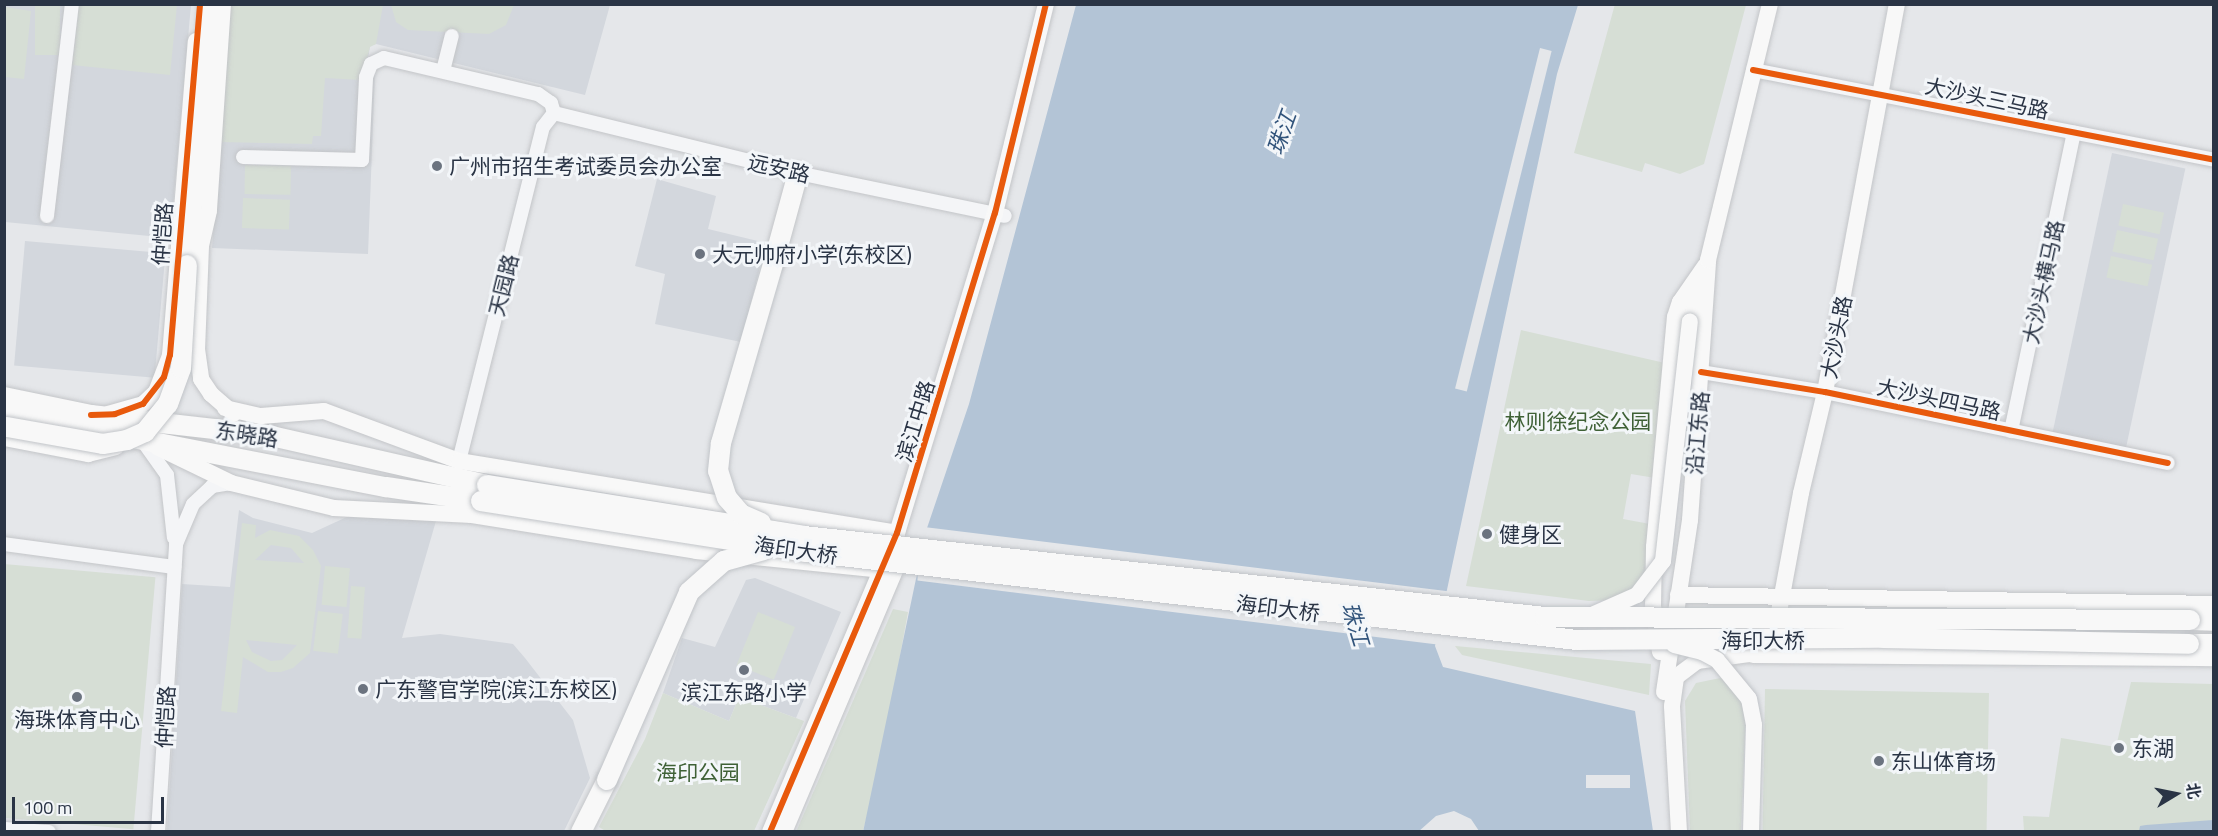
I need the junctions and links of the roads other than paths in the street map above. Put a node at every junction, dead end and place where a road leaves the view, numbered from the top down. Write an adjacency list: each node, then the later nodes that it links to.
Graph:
1 (72, 4): 18 (street)
2 (1046, 4): 17 (main road, 滨江中路)
3 (1057, 4): 17 (main road, 滨江中路)
4 (1770, 4): 8 (main road, 沿江东路)
5 (1897, 4): 10 (main road, 大沙头路)
6 (210, 6): 19 (highway); 25 (main road, 仲恺路); 28 (highway, bridge)
7 (452, 36): 9 (street)
8 (1753, 70): 10 (street, 大沙头三马路); 20 (main road, 沿江东路)
9 (443, 72): 11 (street); 13 (street)
10 (1878, 95): 12 (street, 大沙头三马路); 22 (main road, 大沙头路)
11 (554, 113): 16 (street, 远安路); 32 (street, 天园路)
12 (2073, 137): 14 (street, 大沙头三马路); 15 (street, 大沙头三马路); 30 (street, 大沙头横马路)
13 (243, 157)
14 (2214, 160)
15 (2214, 170)
16 (798, 173): 17 (street, 远安路); 42 (highway, bridge)
17 (1000, 214): 40 (main road, 滨江中路); 44 (main road, 滨江中路)
18 (47, 216)
19 (201, 246): 24 (main road, 仲恺路)
20 (1708, 260): 21 (main road, 沿江东路); 51 (main road, bridge); 58 (main road)
21 (1701, 372): 22 (street, 大沙头四马路); 47 (main road, 沿江东路)
22 (1825, 392): 30 (street, 大沙头四马路); 48 (main road, 大沙头路)
23 (4, 397): 25 (highway, 东晓路)
24 (225, 408): 26 (main road); 27 (main road)
25 (92, 415): 29 (highway, 东晓路)
26 (247, 422): 27 (main road); 29 (main road)
27 (268, 425): 29 (highway, 东晓路); 32 (main road); 36 (highway, 东晓路)
28 (5, 426): 31 (highway, 东晓路)
29 (223, 429)
30 (2011, 431): 33 (street, 大沙头四马路)
31 (142, 440): 34 (main road); 35 (highway, 东晓路); 45 (street)
32 (459, 461): 37 (main road)
33 (2168, 464)
34 (231, 483): 39 (main road); 45 (street)
35 (386, 487): 36 (highway, 东晓路); 38 (main road)
36 (480, 500): 38 (main road); 39 (main road); 42 (highway, 海印大桥, bridge); 43 (main road)
37 (704, 504): 40 (main road); 43 (main road)
38 (441, 505): 39 (main road)
39 (390, 511)
40 (897, 533): 44 (main road); 46 (main road, 滨江中路)
41 (4, 544): 45 (street)
42 (805, 544): 51 (highway, 海印大桥, bridge); 53 (highway, 海印大桥, bridge); 62 (highway, bridge)
43 (696, 551): 46 (main road)
44 (901, 556): 46 (main road); 64 (main road, 滨江中路)
45 (174, 567): 61 (street, 仲恺路)
46 (883, 570): 63 (main road, 滨江中路)
47 (1678, 595): 48 (main road); 55 (main road); 58 (main road, 沿江东路)
48 (1782, 597): 49 (main road); 55 (main road, 大沙头路)
49 (1803, 599): 50 (main road); 56 (main road)
50 (2214, 604)
51 (1564, 618): 52 (highway, 海印大桥, bridge)
52 (2214, 621)
53 (1646, 640): 54 (highway, 海印大桥, bridge); 67 (main road, bridge)
54 (2214, 644)
55 (1750, 656): 56 (main road); 66 (main road)
56 (1795, 656): 57 (main road)
57 (2214, 658)
58 (1664, 696): 65 (main road, 沿江东路)
59 (4, 829): 60 (street)
60 (49, 831)
61 (158, 831)
62 (581, 831)
63 (770, 831)
64 (784, 831)
65 (1670, 831)
66 (1679, 831)
67 (1751, 831)

